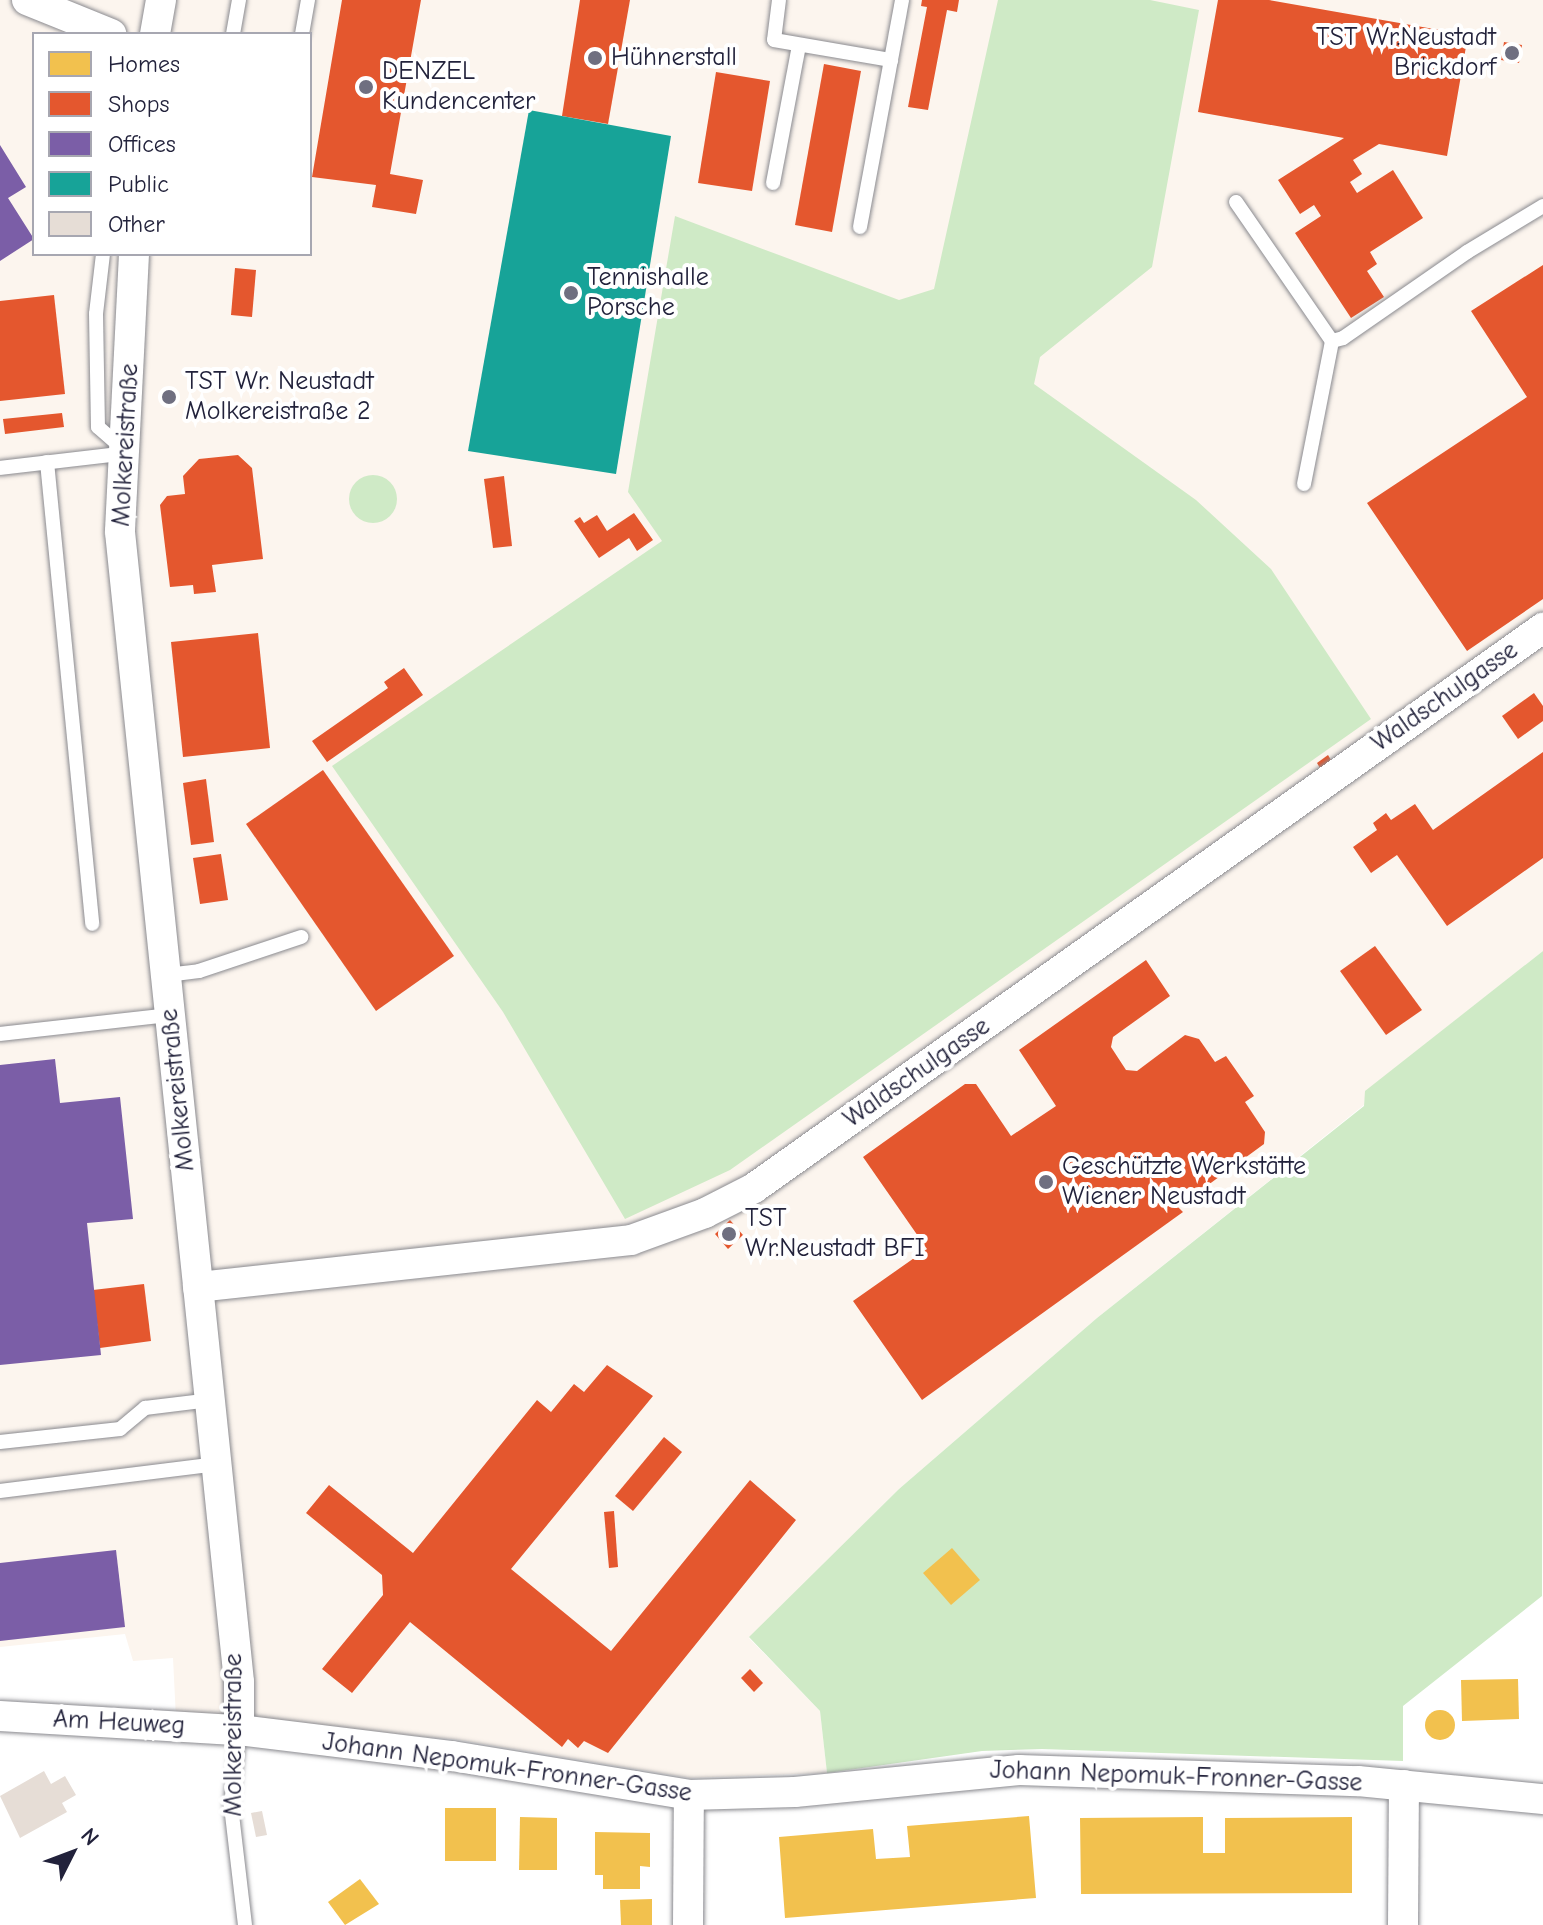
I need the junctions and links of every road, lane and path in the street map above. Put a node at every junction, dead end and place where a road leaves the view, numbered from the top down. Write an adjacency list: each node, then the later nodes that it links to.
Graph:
1 (27, 0): 7 (street)
2 (161, 0): 8 (street)
3 (239, 0): 9 (lane)
4 (308, 0): 10 (lane)
5 (779, 0): 11 (lane)
6 (902, 0): 12 (lane)
7 (106, 32)
8 (155, 32)
9 (233, 32)
10 (302, 32)
11 (799, 45): 12 (lane); 13 (lane)
12 (891, 60): 16 (lane)
13 (773, 183)
14 (1236, 202): 19 (lane)
15 (1543, 206): 19 (lane)
16 (860, 227)
17 (103, 256): 20 (lane)
18 (134, 256): 20 (street, Molkereistraße)
19 (1332, 341): 23 (lane)
20 (127, 453): 21 (lane); 27 (street, Molkereistraße)
21 (47, 462): 22 (lane); 25 (lane)
22 (0, 468)
23 (1304, 484)
24 (1543, 628): 30 (street, Waldschulgasse)
25 (92, 924)
26 (301, 937): 27 (lane)
27 (167, 975): 28 (street, Molkereistraße)
28 (170, 1015): 29 (lane); 30 (street, Molkereistraße)
29 (0, 1034)
30 (198, 1287): 31 (street, Molkereistraße)
31 (210, 1400): 32 (lane); 33 (street, Molkereistraße)
32 (0, 1442)
33 (217, 1464): 34 (lane); 36 (street, Molkereistraße)
34 (0, 1491)
35 (0, 1716): 36 (street, Am Heuweg)
36 (239, 1730): 38 (street, Johann Nepomuk-Fronner-Gasse); 40 (lane, Molkereistraße)
37 (1404, 1785): 38 (street, Johann Nepomuk-Fronner-Gasse); 39 (street, Johann Nepomuk-Fronner-Gasse); 42 (street)
38 (689, 1795): 41 (street)
39 (1543, 1799)
40 (245, 1925)
41 (688, 1925)
42 (1403, 1925)

